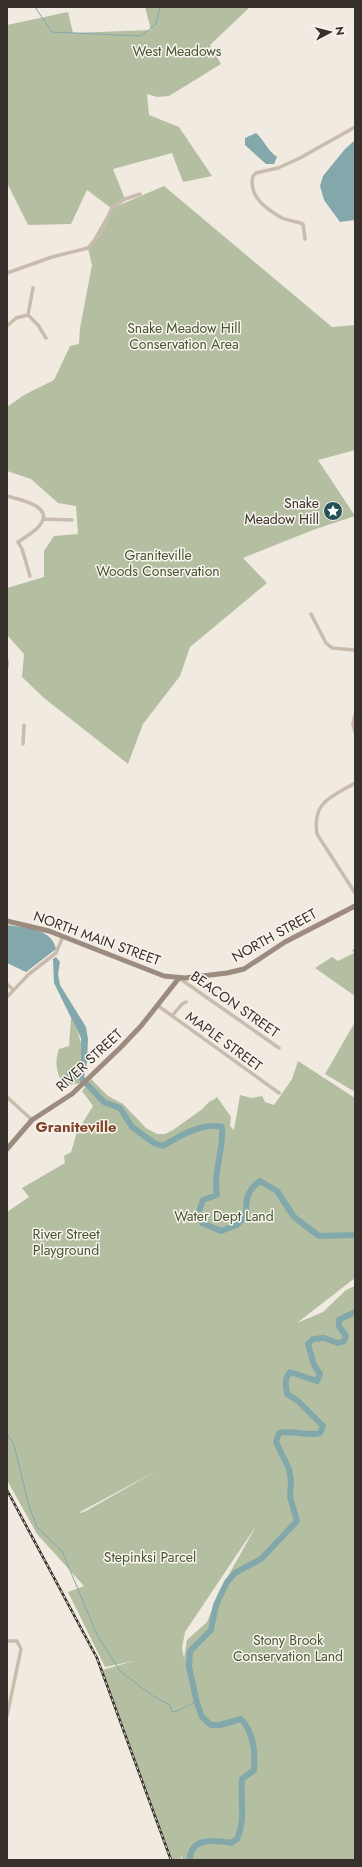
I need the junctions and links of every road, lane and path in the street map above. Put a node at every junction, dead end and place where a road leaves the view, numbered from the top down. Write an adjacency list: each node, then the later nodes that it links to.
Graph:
1 (355, 127): 3 (street)
2 (140, 194): 4 (street)
3 (305, 239)
4 (7, 274)
5 (33, 288): 6 (street)
6 (28, 315): 7 (street); 8 (street)
7 (7, 326)
8 (46, 338)
9 (7, 496): 10 (street)
10 (43, 519): 11 (street); 12 (street)
11 (72, 520)
12 (30, 576)
13 (311, 614): 14 (street)
14 (355, 650)
15 (7, 660): 16 (street)
16 (7, 667)
17 (355, 715): 19 (street)
18 (24, 725): 20 (street)
19 (355, 732)
20 (23, 744)
21 (355, 783): 22 (street)
22 (355, 894)
23 (355, 906): 26 (main road, NORTH STREET)
24 (7, 921): 25 (main road, NORTH MAIN STREET)
25 (63, 936): 26 (main road, NORTH MAIN STREET); 28 (street)
26 (179, 978): 31 (main road, RIVER STREET); 33 (street, BEACON STREET)
27 (7, 984): 28 (street)
28 (13, 990): 29 (street)
29 (7, 997)
30 (186, 1002): 32 (street)
31 (157, 1006): 32 (street, MAPLE STREET); 36 (main road, RIVER STREET)
32 (172, 1016): 34 (street, MAPLE STREET)
33 (280, 1048)
34 (279, 1093)
35 (7, 1097): 36 (street)
36 (32, 1120): 37 (main road, RIVER STREET)
37 (7, 1149)
38 (7, 1641): 39 (street)
39 (7, 1716)

